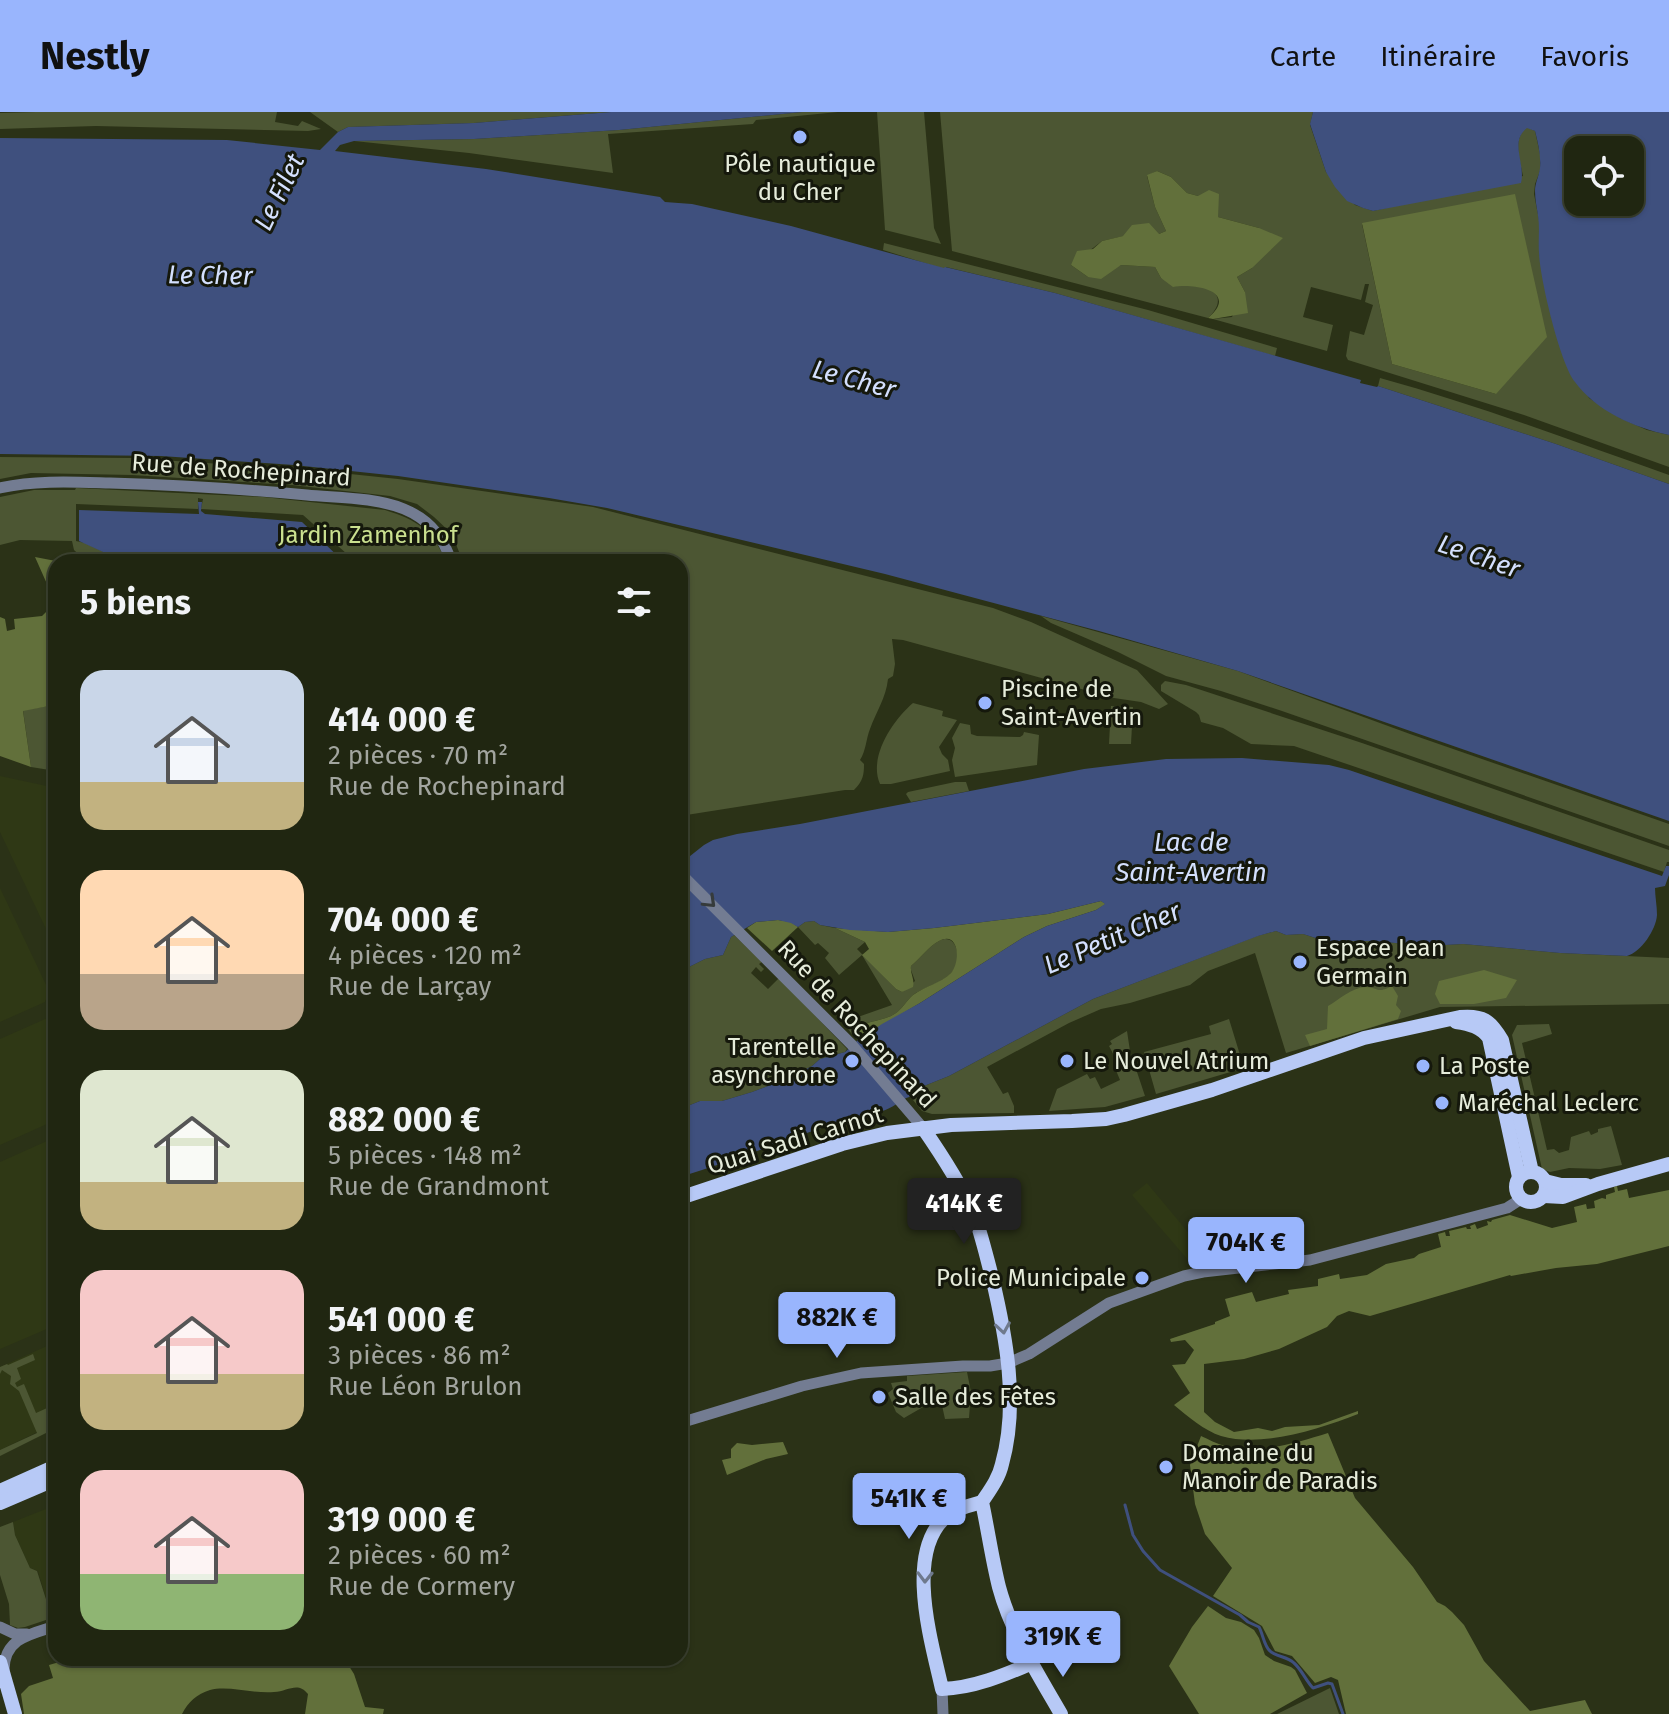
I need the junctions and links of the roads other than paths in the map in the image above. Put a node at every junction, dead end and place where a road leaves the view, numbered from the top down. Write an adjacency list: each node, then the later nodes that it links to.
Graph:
1 (0, 488): 2 (street, Rue de Rochepinard)
2 (448, 554)
3 (688, 881): 4 (street, Rue de Rochepinard, one-way to 4)
4 (923, 1128): 6 (main road, Quai Sadi Carnot); 9 (main road, Quai Sadi Carnot); 12 (main road, Rue de Rochepinard, one-way to 12)
5 (1669, 1164): 8 (main road)
6 (1526, 1174): 7 (main road); 11 (main road)
7 (1545, 1181): 8 (main road); 10 (main road)
8 (1598, 1184): 10 (main road)
9 (688, 1195)
10 (1544, 1196): 11 (main road)
11 (1521, 1199): 12 (street)
12 (1008, 1363): 13 (street); 17 (main road, Rue de Rochepinard)
13 (688, 1421)
14 (48, 1470): 16 (main road)
15 (48, 1482): 18 (main road)
16 (0, 1491)
17 (982, 1502): 23 (main road); 25 (main road, one-way to 25)
18 (0, 1503)
19 (0, 1627): 21 (street)
20 (48, 1629): 21 (street)
21 (31, 1634): 24 (street)
22 (0, 1662): 24 (main road)
23 (1032, 1663): 25 (main road); 29 (main road)
24 (2, 1687): 26 (main road); 27 (main road)
25 (942, 1689): 28 (street)
26 (8, 1714)
27 (15, 1714)
28 (943, 1714)
29 (1061, 1714)

